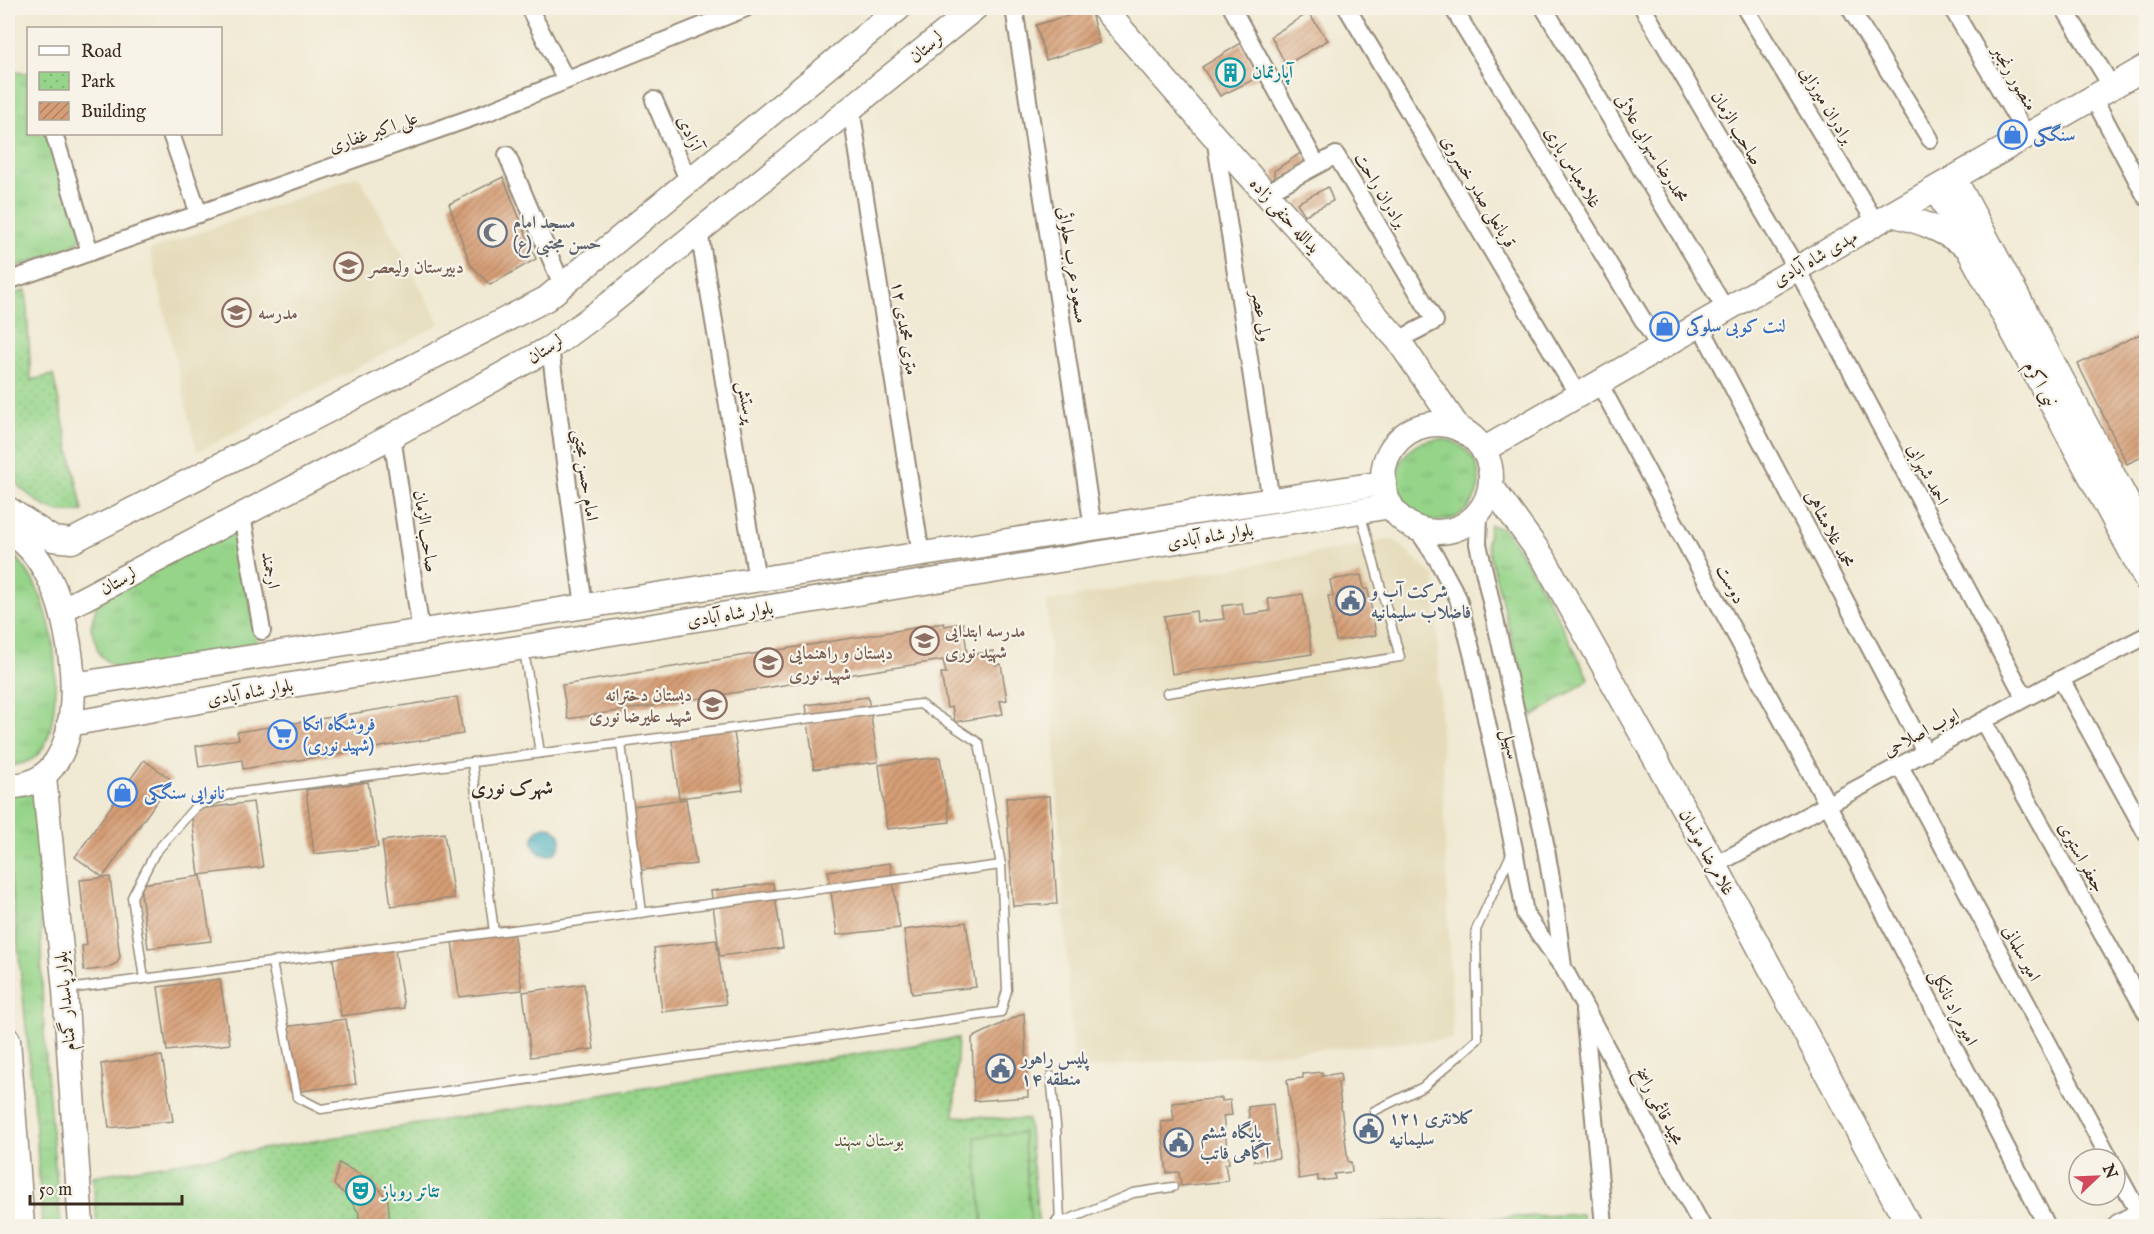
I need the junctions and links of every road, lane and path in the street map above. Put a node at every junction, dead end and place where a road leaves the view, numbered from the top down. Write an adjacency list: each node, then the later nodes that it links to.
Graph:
1 (529, 8): 17 (street)
2 (746, 8): 17 (street, علی اکبر غفاری)
3 (899, 8): 28 (main road)
4 (975, 8): 20 (main road, لرستان)
5 (1014, 8): 57 (street, مسعود عرب حلوائی)
6 (1103, 8): 23 (main road, یدالله حنفی زاده)
7 (1232, 8): 27 (street)
8 (1347, 8): 46 (street, قربانعلی صدر خسروی)
9 (1453, 8): 44 (street, غلامعباس یاری)
10 (1544, 8): 40 (street, محمدرضا سهرابی علائی)
11 (1643, 8): 37 (street, صاحب الزمان)
12 (1745, 8): 33 (street, برادران میرزایی)
13 (1850, 8): 25 (street)
14 (1952, 8): 24 (street, منصور رنجبر)
15 (2064, 8): 18 (street)
16 (2146, 67): 18 (main road, مهدی شاه آبادی)
17 (566, 80): 32 (street, علی اکبر غفاری)
18 (2103, 92): 24 (main road, مهدی شاه آبادی); 31 (street)
19 (654, 100): 28 (street, آزادی)
20 (851, 108): 34 (main road, لرستان); 61 (street, ۱۲ متری محمدی)
21 (54, 135): 36 (street)
22 (171, 135): 32 (street)
23 (1215, 136): 30 (main road, یدالله حنفی زاده); 52 (street, ولی عصر)
24 (2027, 136): 29 (main road, مهدی شاه آبادی)
25 (1930, 139)
26 (507, 154): 39 (street)
27 (1317, 165): 30 (street); 42 (street, برادران راحت)
28 (689, 182): 39 (main road)
29 (1945, 183): 33 (main road, مهدی شاه آبادی); 35 (main road, نبی اکرم); 60 (main road, نبی اکرم)
30 (1266, 193): 42 (main road, یدالله حنفی زاده)
31 (2146, 197)
32 (199, 214): 36 (street, علی اکبر غفاری)
33 (1883, 219): 35 (main road); 37 (main road, مهدی شاه آبادی)
34 (699, 231): 43 (main road, لرستان); 63 (street, پرستش)
35 (1967, 246): 62 (main road, نبی اکرم)
36 (90, 252): 38 (street, علی اکبر غفاری)
37 (1797, 269): 40 (main road, مهدی شاه آبادی); 73 (street, احمد شهرابی)
38 (8, 281)
39 (562, 285): 53 (main road)
40 (1726, 310): 41 (main road, مهدی شاه آبادی)
41 (1700, 325): 44 (main road, مهدی شاه آبادی); 77 (street, محمد غلامشاهی)
42 (1398, 340): 47 (main road, یدالله حنفی زاده)
43 (550, 348): 48 (main road, لرستان); 64 (street, امام حسن مجتبی)
44 (1660, 348): 45 (main road, مهدی شاه آبادی)
45 (1599, 383): 46 (main road, مهدی شاه آبادی); 83 (street, دوست)
46 (1578, 395): 49 (main road, مهدی شاه آبادی)
47 (1460, 429): 49 (main road); 51 (main road)
48 (392, 436): 56 (main road, لرستان); 67 (street, صاحب الزمان)
49 (1483, 450): 50 (main road)
50 (1491, 486): 55 (main road); 87 (main road, غلامرضا مونسان)
51 (1387, 495): 52 (main road, بلوار شاه آبادی); 54 (main road, بلوار شاه آبادی); 58 (main road)
52 (1271, 501): 57 (main road, بلوار شاه آبادی)
53 (8, 509)
54 (1360, 511): 69 (main road, بلوار شاه آبادی); 72 (lane)
55 (1479, 514): 58 (main road); 91 (street, سهیل)
56 (242, 515): 65 (main road, لرستان); 66 (street, ارجمند)
57 (1093, 528): 61 (main road, بلوار شاه آبادی)
58 (1417, 529): 85 (street, سهیل)
59 (8, 531): 65 (main road)
60 (2146, 537)
61 (921, 555): 63 (main road, بلوار شاه آبادی)
62 (2146, 579)
63 (757, 580): 64 (main road, بلوار شاه آبادی)
64 (584, 607): 67 (main road, بلوار شاه آبادی)
65 (62, 610): 71 (main road)
66 (262, 631)
67 (421, 632): 71 (main road, بلوار شاه آبادی)
68 (2146, 636): 70 (street, ایوب اصلاحی)
69 (524, 648): 75 (main road, بلوار شاه آبادی); 78 (lane)
70 (2061, 679): 73 (street, ایوب اصلاحی); 84 (street)
71 (73, 685): 75 (main road)
72 (1167, 693)
73 (2025, 698): 74 (street, ایوب اصلاحی)
74 (1983, 721): 77 (street, ایوب اصلاحی); 95 (street, جعفر استیری)
75 (69, 724): 81 (main road)
76 (621, 743): 78 (lane); 86 (lane); 88 (lane)
77 (1925, 752): 80 (street, ایوب اصلاحی)
78 (540, 753): 79 (lane)
79 (472, 762): 89 (lane); 92 (lane)
80 (1900, 766): 83 (street, ایوب اصلاحی); 100 (street, امیر سلمانی)
81 (44, 777): 82 (main road); 93 (main road, بلوار پاسدار گمنام)
82 (8, 786)
83 (1828, 805): 87 (street, ایوب اصلاحی); 110 (street, امیرمراد نانکلی)
84 (2146, 833)
85 (1514, 849): 91 (street, سهیل); 99 (lane)
86 (1002, 865): 88 (lane); 90 (lane)
87 (1715, 866): 109 (main road, غلامرضا مونسان)
88 (642, 913): 89 (lane)
89 (494, 932): 90 (lane)
90 (272, 962): 92 (lane)
91 (1563, 967): 94 (street, سهیل)
92 (144, 979): 93 (lane)
93 (65, 990): 106 (main road, بلوار پاسدار گمنام)
94 (1584, 1005): 107 (street, سهیل); 108 (street, مجید قائمی راسخ)
95 (2146, 1012)
96 (8, 1050): 98 (main road)
97 (1051, 1077): 104 (lane)
98 (10, 1106): 105 (main road)
99 (1374, 1111)
100 (2104, 1147)
101 (1173, 1187): 104 (lane)
102 (2127, 1196): 103 (street)
103 (2138, 1220)
104 (1060, 1225)
105 (22, 1227)
106 (81, 1227)
107 (1604, 1227)
108 (1702, 1227)
109 (1909, 1227)
110 (2047, 1227)

